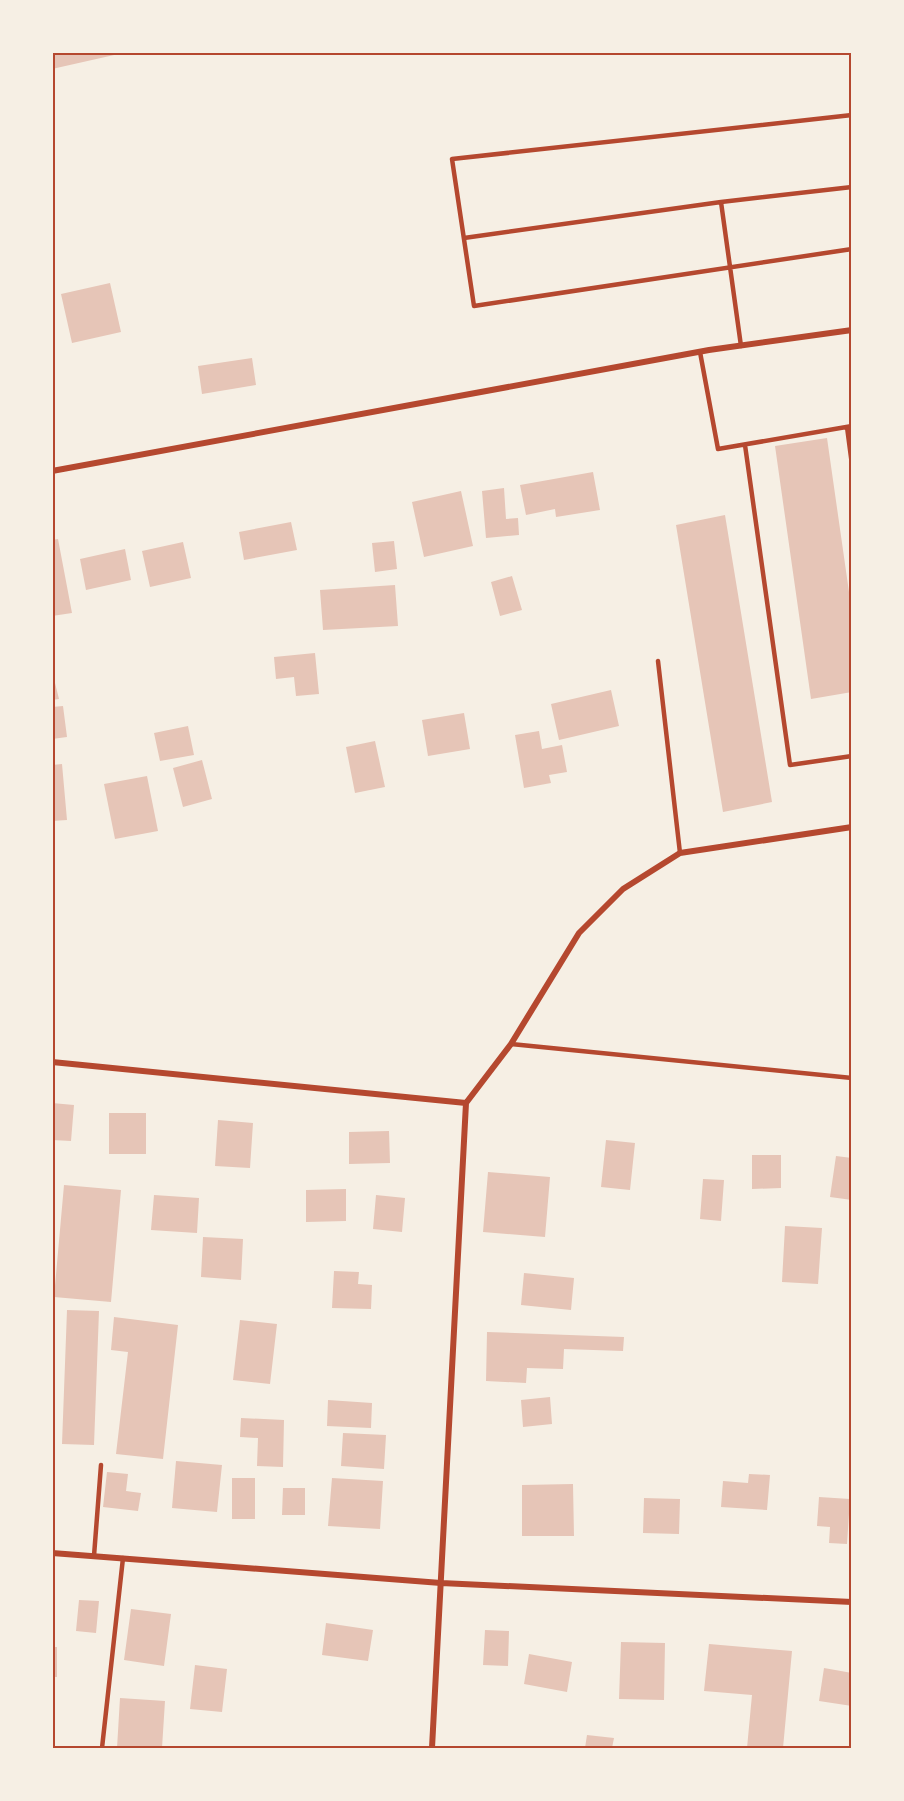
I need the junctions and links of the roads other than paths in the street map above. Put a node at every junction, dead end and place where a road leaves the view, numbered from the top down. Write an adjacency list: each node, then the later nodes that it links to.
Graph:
1 (852, 115): 4 (lane)
2 (852, 188): 3 (lane)
3 (721, 202): 4 (lane); 6 (lane)
4 (464, 238): 6 (lane)
5 (852, 249): 6 (lane)
6 (731, 267): 8 (lane)
7 (852, 330): 8 (street)
8 (741, 346): 9 (street)
9 (700, 352): 11 (lane); 13 (street)
10 (849, 427): 11 (lane); 12 (lane)
11 (745, 444): 15 (lane)
12 (852, 465)
13 (52, 471)
14 (658, 661): 17 (lane)
15 (852, 756)
16 (852, 827): 17 (street)
17 (680, 853): 18 (street)
18 (511, 1044): 20 (lane); 21 (street)
19 (52, 1062): 21 (street)
20 (852, 1078)
21 (466, 1103): 26 (street)
22 (101, 1465): 24 (lane)
23 (52, 1552): 24 (street)
24 (94, 1556): 25 (street)
25 (123, 1558): 26 (street); 28 (lane)
26 (441, 1583): 27 (street); 29 (street)
27 (852, 1602)
28 (102, 1749)
29 (432, 1749)

